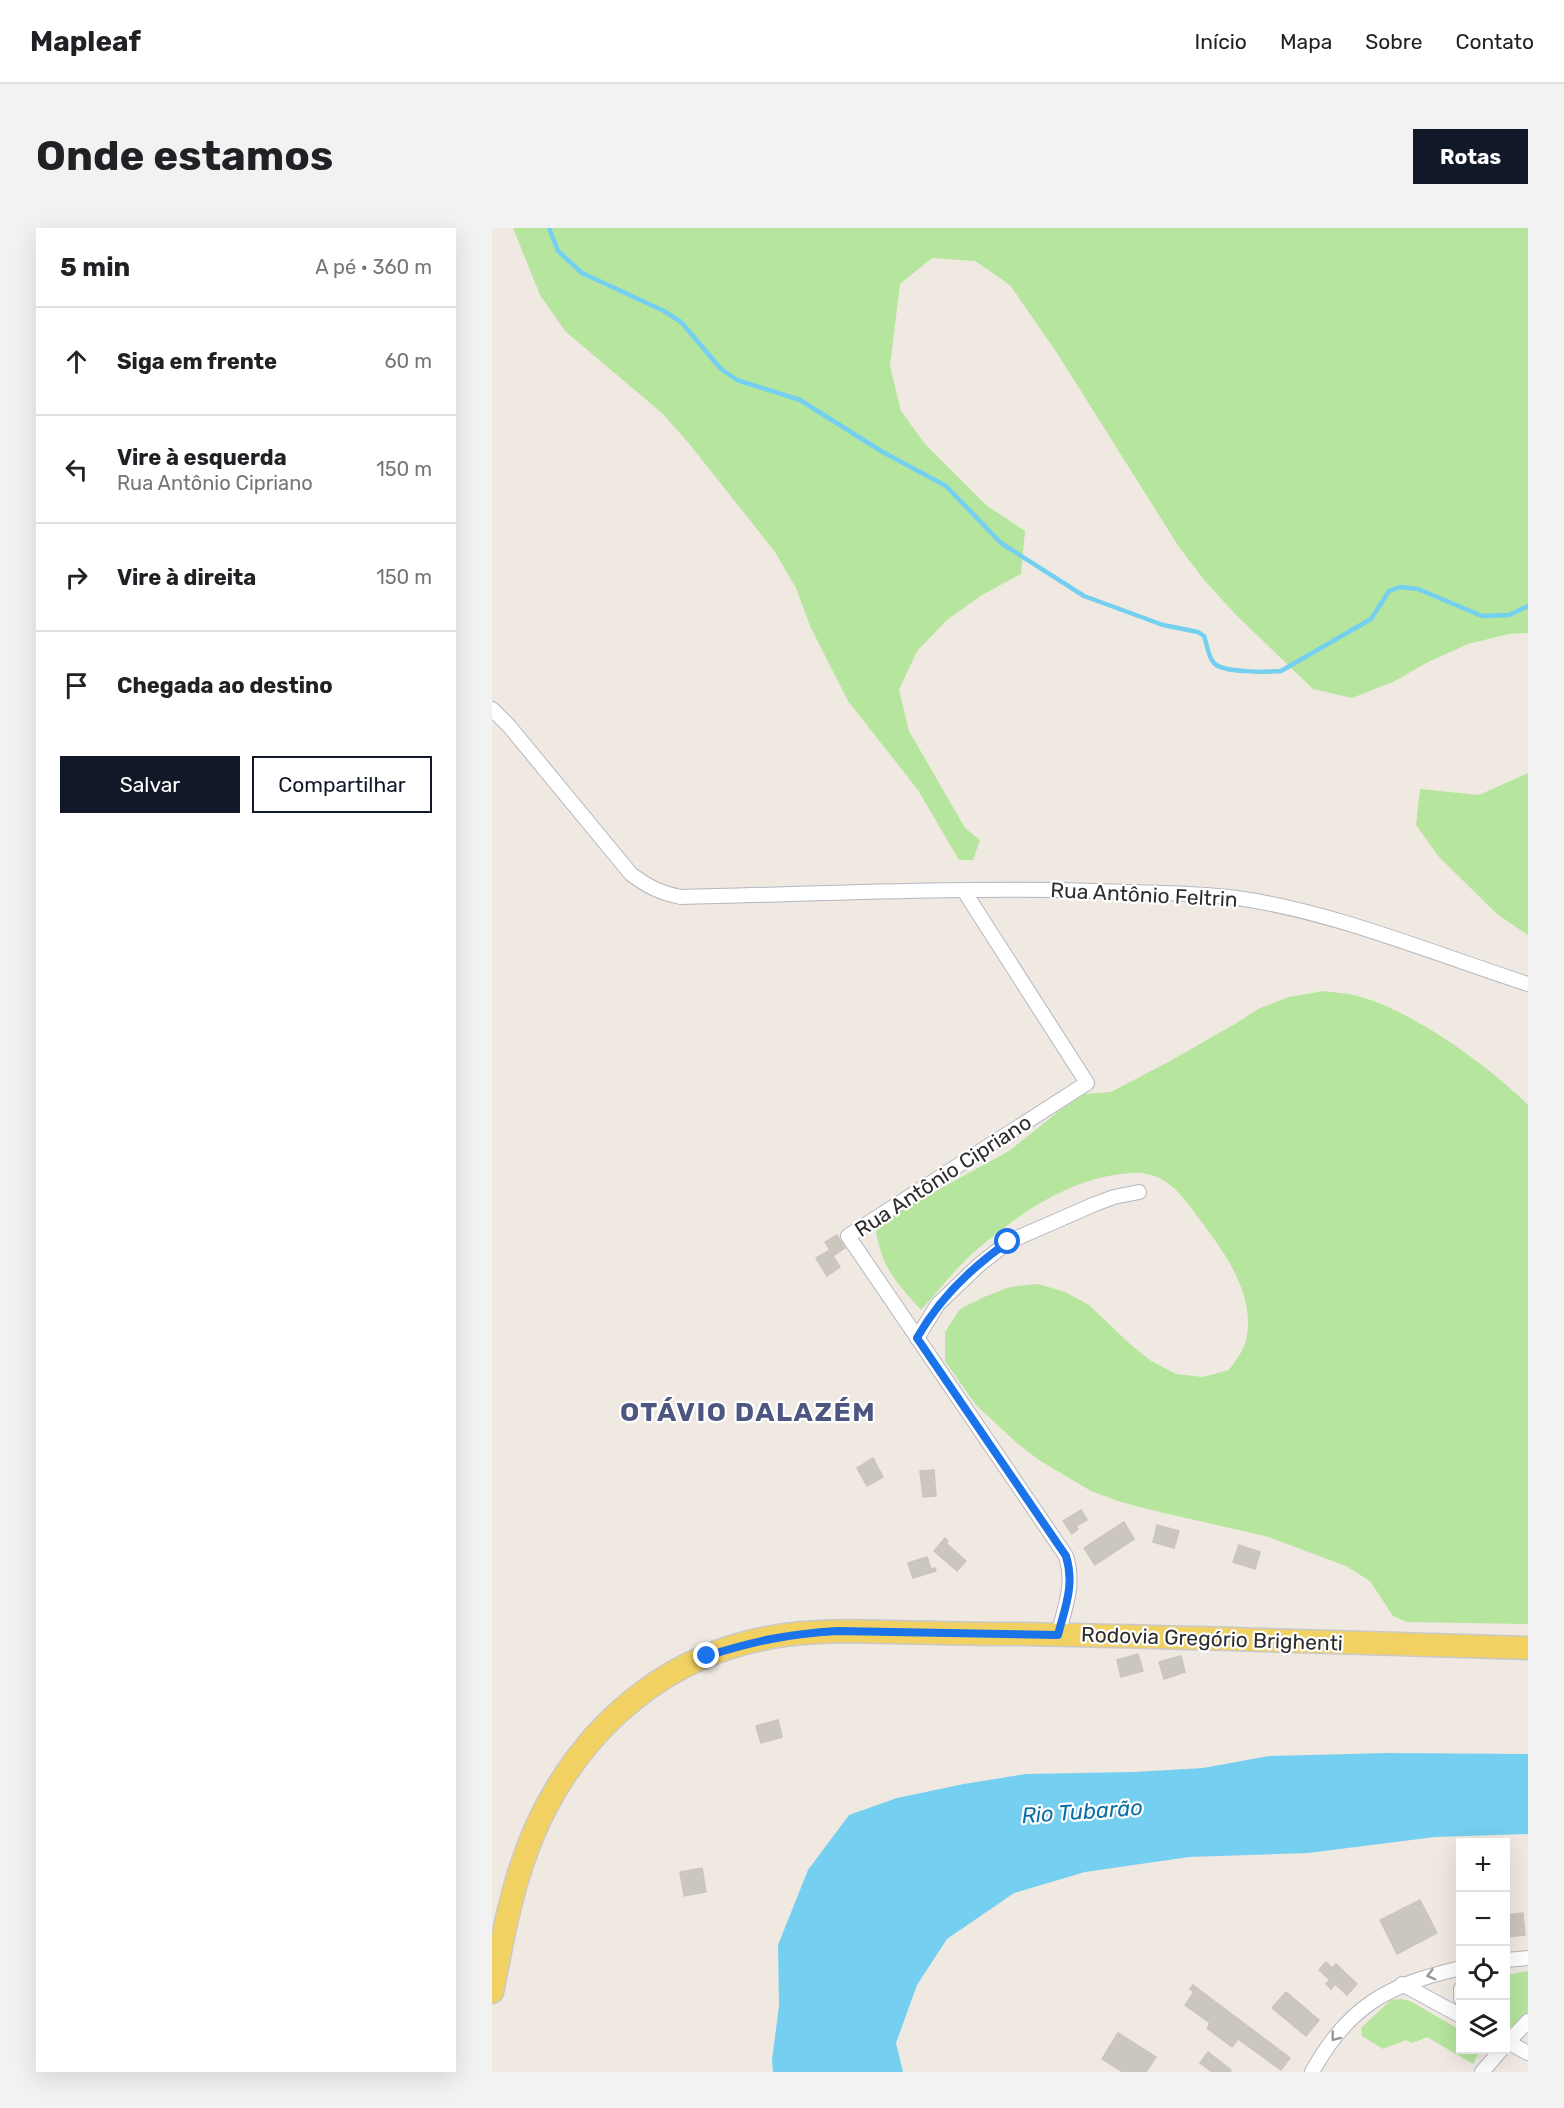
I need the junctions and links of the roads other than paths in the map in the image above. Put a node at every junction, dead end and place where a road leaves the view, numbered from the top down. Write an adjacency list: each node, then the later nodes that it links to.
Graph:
1 (492, 709): 2 (street, Rua Antônio Feltrin)
2 (964, 891): 3 (street, Rua Antônio Feltrin); 5 (street, Rua Antônio Cipriano)
3 (1528, 984)
4 (1139, 1192): 5 (street)
5 (917, 1338): 6 (street, Rua Antônio Cipriano)
6 (1058, 1635): 7 (main road, Rodovia Gregório Brighenti); 12 (main road, Rodovia Gregório Brighenti)
7 (1528, 1648)
8 (1528, 1958): 9 (street)
9 (1510, 1960)
10 (1456, 1969): 11 (street, one-way to 11)
11 (1402, 1984): 13 (street); 19 (street, one-way to 19)
12 (492, 1992)
13 (1456, 2013)
14 (1528, 2021): 15 (street)
15 (1510, 2039)
16 (1510, 2046): 17 (street)
17 (1528, 2053)
18 (1497, 2054): 20 (street)
19 (1312, 2072)
20 (1482, 2072)

